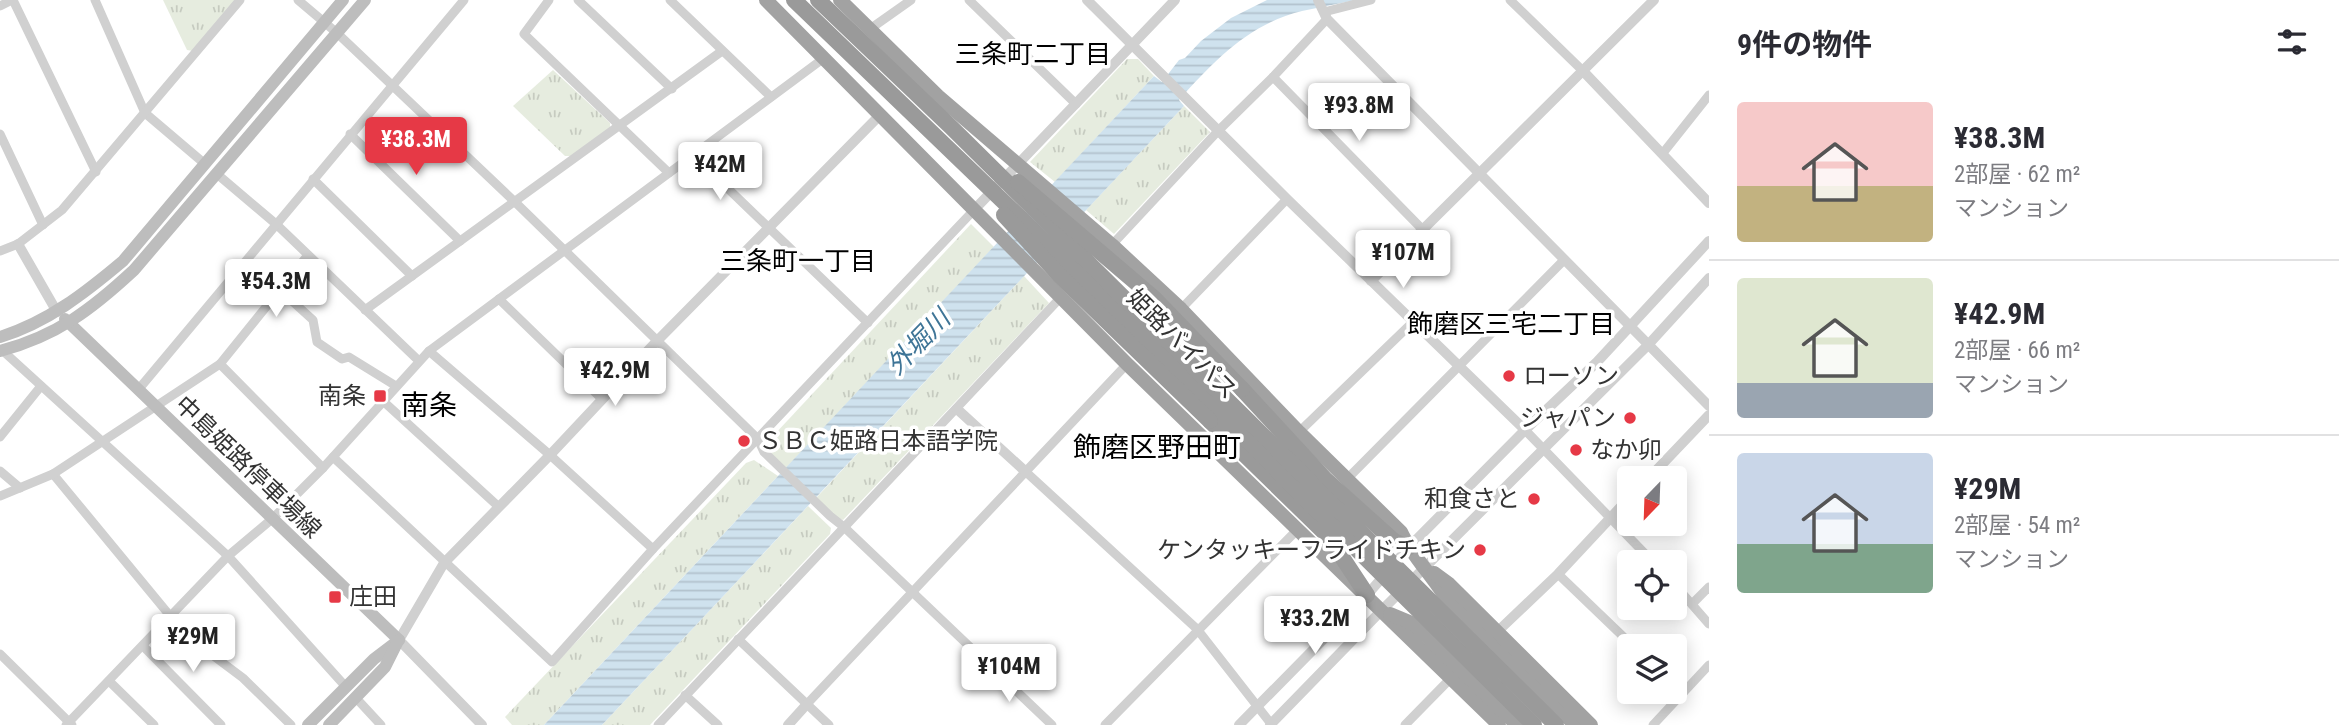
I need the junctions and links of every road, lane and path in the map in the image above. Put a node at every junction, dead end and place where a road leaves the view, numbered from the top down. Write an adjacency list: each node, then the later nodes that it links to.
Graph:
1 (13, 0): 23 (street); 49 (street)
2 (94, 0): 38 (street)
3 (240, 0): 38 (street)
4 (298, 0): 25 (street)
5 (343, 0): 25 (main road)
6 (365, 0): 27 (main road)
7 (464, 0): 33 (street)
8 (549, 0): 40 (street)
9 (578, 0): 34 (street)
10 (670, 0): 29 (street)
11 (766, 0): 30 (highway)
12 (794, 0): 54 (highway, 姫路バイパス, bridge)
13 (818, 0): 41 (highway, 姫路バイパス, bridge)
14 (840, 0): 26 (highway)
15 (911, 0): 26 (street)
16 (970, 0): 37 (street)
17 (1087, 0): 28 (street)
18 (1175, 0): 28 (street)
19 (1318, 0): 24 (street)
20 (1371, 0): 24 (street)
21 (1510, 0): 31 (street)
22 (1654, 0): 31 (street)
23 (0, 6)
24 (1325, 15): 32 (street); 52 (street)
25 (325, 21): 27 (street); 47 (main road)
26 (870, 29): 48 (highway)
27 (337, 33): 33 (street); 51 (main road)
28 (1133, 44): 37 (street); 42 (street)
29 (722, 51): 34 (street); 36 (street)
30 (824, 58): 36 (street); 39 (highway)
31 (1583, 71): 45 (street); 52 (street)
32 (1273, 77): 42 (street); 62 (street)
33 (391, 85): 44 (street); 56 (street)
34 (672, 89): 40 (street)
35 (1709, 94): 45 (street)
36 (771, 97): 46 (street)
37 (1076, 104): 48 (street)
38 (145, 113): 47 (street); 49 (street)
39 (879, 116): 58 (highway); 61 (street)
40 (620, 126): 50 (street); 56 (street)
41 (951, 127): 124 (highway, bridge); 156 (highway, 姫路バイパス, bridge)
42 (1218, 131): 55 (street); 64 (street)
43 (0, 134): 60 (street)
44 (351, 134): 53 (street); 63 (street)
45 (1663, 153): 57 (street)
46 (693, 155): 50 (street); 61 (street)
47 (205, 164): 79 (main road)
48 (1018, 166): 58 (street); 64 (highway)
49 (96, 173): 60 (street)
50 (668, 173): 68 (street)
51 (217, 174): 59 (street); 81 (main road)
52 (1480, 175): 62 (street); 70 (street)
53 (313, 179): 59 (street); 71 (street)
54 (984, 183): 133 (highway, bridge); 176 (highway, 姫路バイパス, bridge)
55 (1287, 199): 73 (street); 77 (street)
56 (514, 202): 63 (street); 68 (street)
57 (1709, 203)
58 (974, 210): 75 (highway); 82 (street)
59 (276, 224): 69 (street); 95 (street)
60 (43, 225): 66 (street)
61 (768, 228): 82 (street); 85 (street)
62 (1423, 230): 73 (street)
63 (460, 241): 71 (street)
64 (1107, 241): 75 (street); 77 (highway)
65 (1709, 241): 83 (street)
66 (18, 244): 67 (street); 79 (street)
67 (0, 251)
68 (564, 251): 76 (street); 85 (street)
69 (307, 255): 74 (street); 78 (street)
70 (1564, 260): 83 (street); 92 (street)
71 (412, 276): 78 (street)
72 (1709, 278): 86 (street)
73 (1371, 281): 80 (street)
74 (279, 290): 90 (street); 94 (street)
75 (1062, 296): 91 (highway); 100 (street)
76 (499, 299): 88 (street); 96 (street)
77 (1181, 309): 103 (highway)
78 (365, 310): 89 (street)
79 (57, 312): 81 (main road, 中島姫路停車場線); 84 (main road)
80 (1413, 321): 92 (street); 103 (street)
81 (70, 323): 87 (main road); 95 (main road, 中島姫路停車場線)
82 (868, 323): 105 (street)
83 (1630, 327): 86 (street); 102 (street)
84 (0, 337)
85 (658, 340): 96 (street); 105 (street)
86 (1648, 345): 98 (street); 107 (street)
87 (2, 351): 93 (street)
88 (429, 351): 89 (street); 108 (street)
89 (419, 360): 94 (street)
90 (220, 364): 99 (street); 111 (street)
91 (1128, 364): 113 (street); 123 (highway)
92 (1459, 364): 102 (street); 115 (street)
93 (41, 386): 104 (street); 106 (street)
94 (396, 386): 97 (street)
95 (138, 390): 99 (main road, 中島姫路停車場線)
96 (602, 399): 108 (street)
97 (383, 401): 109 (street); 118 (street)
98 (1709, 406)
99 (156, 407): 106 (street); 121 (main road, 中島姫路停車場線)
100 (957, 409): 113 (street); 122 (street)
101 (1709, 415): 110 (street)
102 (1525, 430): 107 (street); 124 (street)
103 (1299, 432): 115 (highway)
104 (0, 437)
105 (758, 439): 122 (street); 125 (street)
106 (104, 443): 114 (street); 127 (street)
107 (1544, 448): 120 (street); 129 (street)
108 (550, 455): 118 (street); 125 (street)
109 (333, 457): 111 (street); 128 (street)
110 (1660, 466)
111 (323, 468): 121 (street)
112 (0, 471): 116 (street)
113 (1026, 472): 132 (street); 139 (street)
114 (53, 474): 116 (street); 137 (street)
115 (1347, 479): 124 (highway)
116 (20, 488): 117 (street)
117 (0, 496)
118 (499, 507): 128 (street)
119 (1617, 511): 120 (street)
120 (1612, 516): 126 (street); 130 (street)
121 (272, 519): 127 (street); 143 (main road, 中島姫路停車場線)
122 (844, 527): 132 (street); 142 (street)
123 (1298, 529): 133 (highway); 139 (street)
124 (1408, 548): 129 (highway); 133 (street)
125 (653, 549): 128 (street)
126 (1642, 550)
127 (228, 556): 137 (street); 149 (street)
128 (444, 563): 143 (street)
129 (1426, 567): 136 (street); 140 (highway); 156 (highway)
130 (1558, 574): 140 (street); 141 (street)
131 (1709, 587): 135 (street)
132 (912, 592): 153 (street); 169 (street)
133 (1367, 596): 136 (highway); 155 (street)
134 (1687, 598): 135 (street)
135 (1692, 604): 138 (street)
136 (1382, 610): 147 (highway); 172 (street); 175 (highway)
137 (171, 617): 144 (street); 160 (street)
138 (1709, 624)
139 (1197, 629): 155 (street); 170 (street)
140 (1497, 632): 178 (highway)
141 (1620, 634)
142 (738, 639): 151 (street); 153 (street)
143 (399, 640): 149 (main road); 152 (main road); 164 (street)
144 (143, 646): 148 (street); 159 (street)
145 (0, 654): 157 (street)
146 (1709, 665): 150 (street)
147 (1451, 678): 173 (street); 174 (highway)
148 (109, 681): 157 (street); 158 (street)
149 (346, 687): 161 (main road)
150 (1687, 689)
151 (685, 695): 165 (street); 166 (street)
152 (356, 698): 162 (main road); 163 (street)
153 (807, 704): 167 (street); 168 (street)
154 (1673, 704): 179 (street)
155 (1257, 706): 171 (street); 172 (street)
156 (1560, 720): 177 (highway)
157 (69, 724)
158 (154, 725)
159 (221, 725)
160 (291, 725)
161 (308, 725)
162 (329, 725)
163 (381, 725)
164 (482, 725)
165 (658, 725)
166 (718, 725)
167 (788, 725)
168 (829, 725)
169 (1052, 725)
170 (1105, 725)
171 (1239, 725)
172 (1271, 725)
173 (1405, 725)
174 (1499, 725)
175 (1517, 725)
176 (1534, 725)
177 (1575, 725)
178 (1591, 725)
179 (1653, 725)

